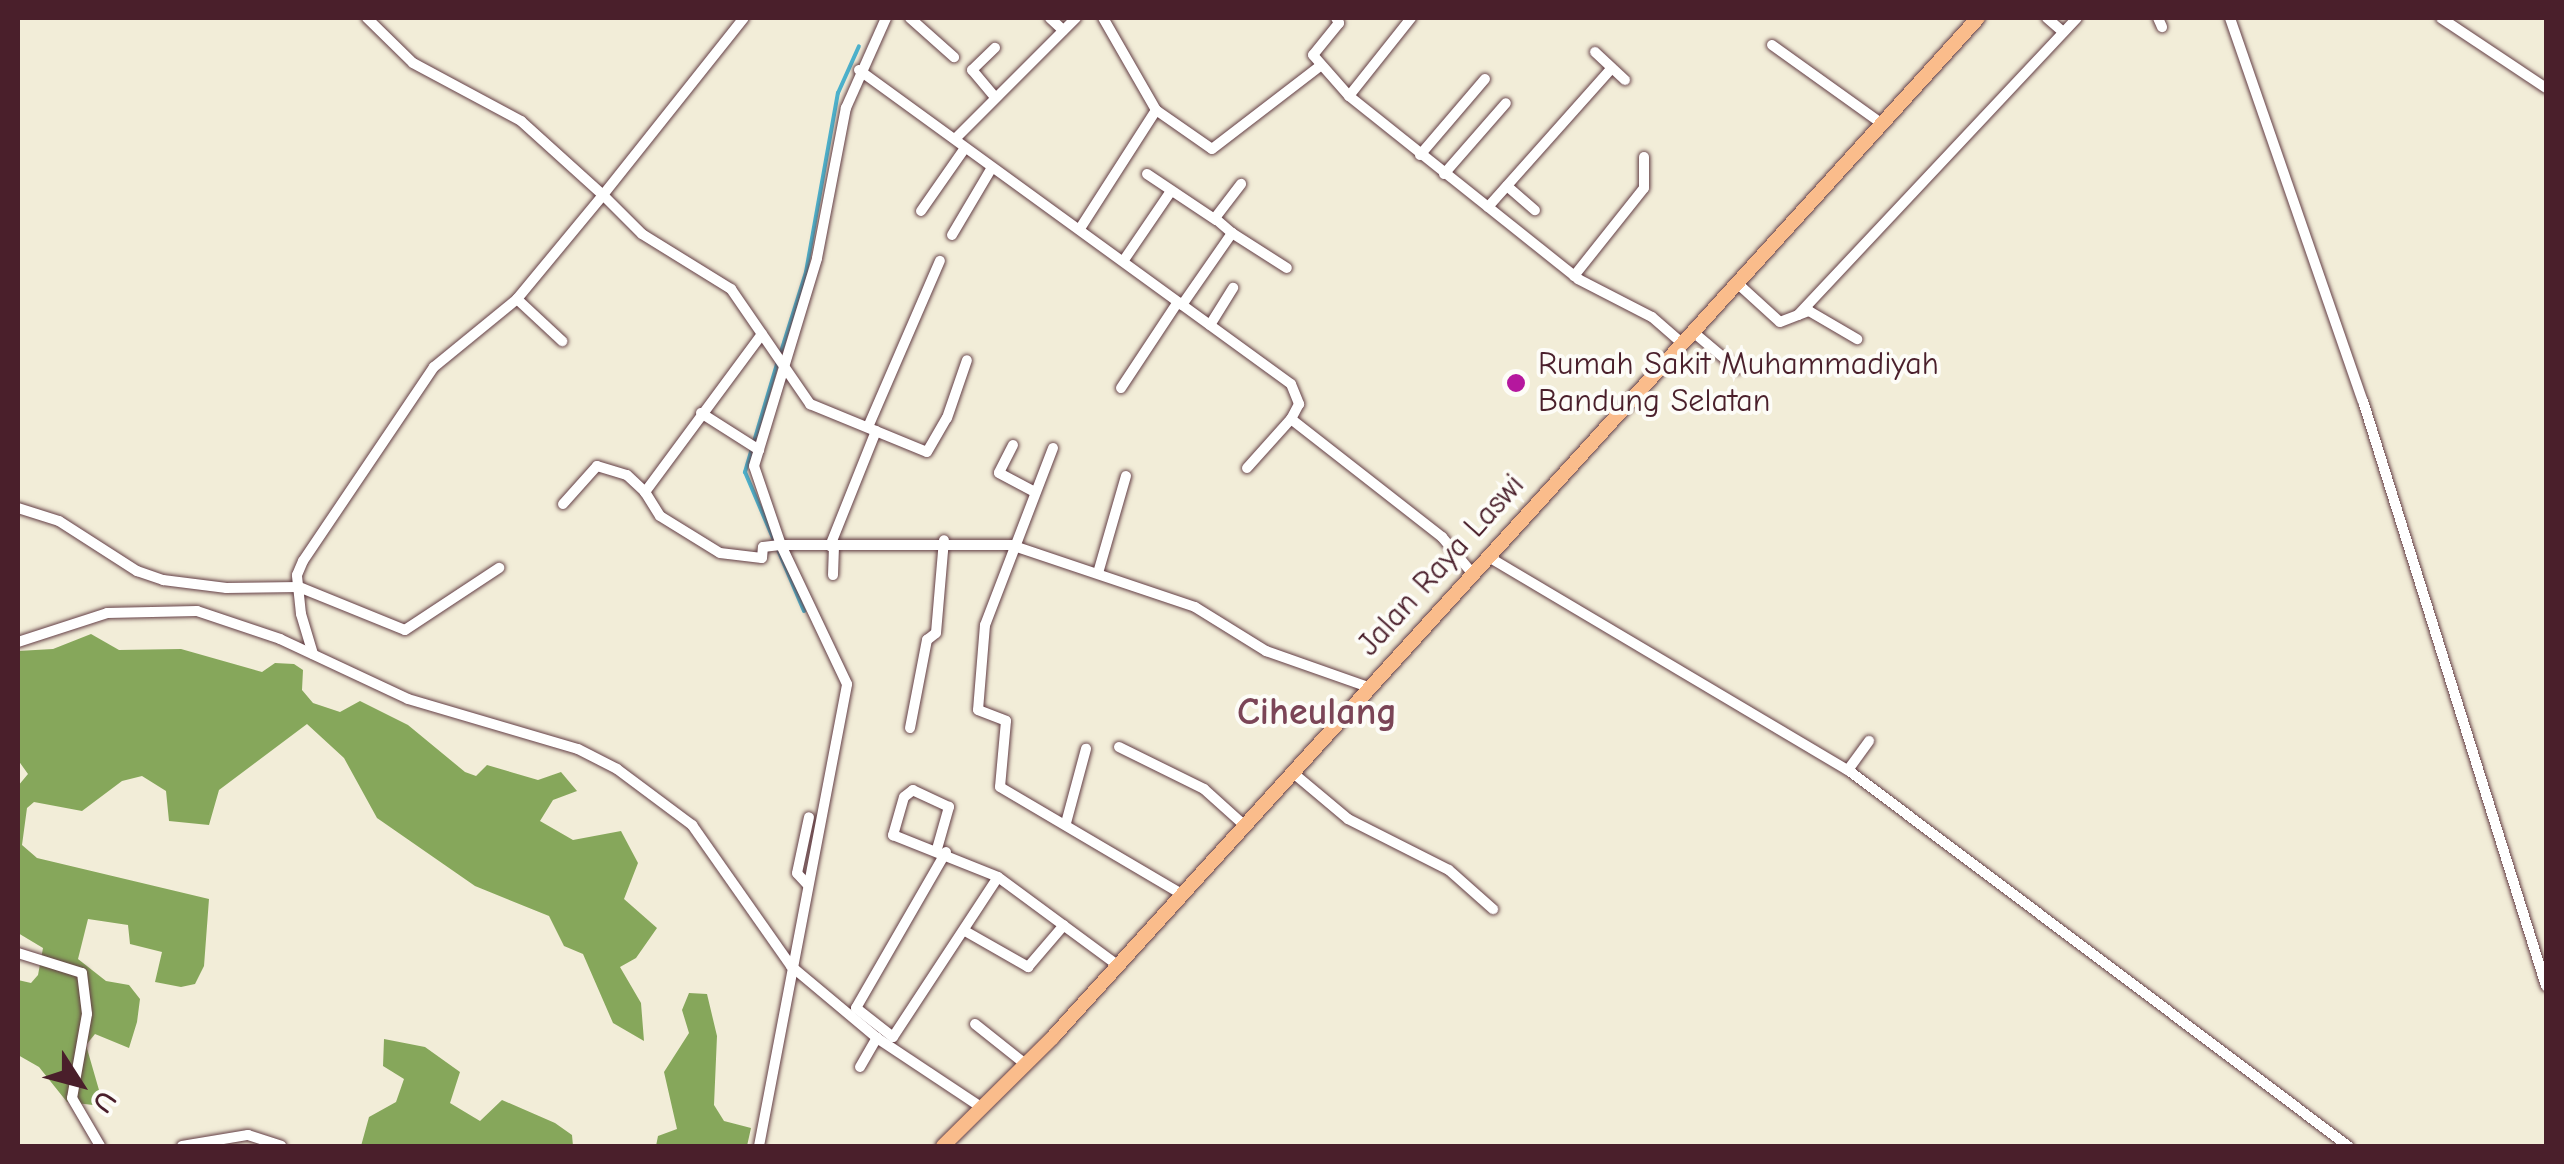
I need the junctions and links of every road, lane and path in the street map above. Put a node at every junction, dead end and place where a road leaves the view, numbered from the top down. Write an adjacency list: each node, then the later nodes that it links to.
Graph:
1 (367, 18): 42 (street)
2 (744, 18): 42 (street)
3 (886, 18): 23 (street)
4 (910, 18): 20 (street)
5 (1050, 18): 15 (street)
6 (1076, 18): 15 (street)
7 (1103, 18): 30 (street)
8 (1336, 18): 21 (street)
9 (1411, 18): 28 (street)
10 (1978, 18): 31 (main road, Jalan Raya Laswi)
11 (2047, 18): 16 (street)
12 (2077, 18): 16 (street)
13 (2230, 18): 113 (street)
14 (2441, 18): 26 (street)
15 (1063, 30): 27 (street)
16 (2062, 32): 58 (street)
17 (1772, 45): 31 (street)
18 (995, 48): 27 (street)
19 (1595, 52): 22 (street)
20 (954, 57)
21 (1319, 67): 28 (street); 30 (street)
22 (1612, 68): 25 (street); 40 (street)
23 (859, 70): 32 (street); 66 (street)
24 (1485, 79): 34 (street)
25 (1625, 80)
26 (2546, 88)
27 (994, 96): 32 (street)
28 (1349, 96): 34 (street)
29 (1506, 103): 38 (street)
30 (1156, 110): 47 (street)
31 (1881, 123): 54 (main road, Jalan Raya Laswi)
32 (955, 139): 33 (street)
33 (965, 148): 36 (street); 45 (street)
34 (1420, 155): 38 (street)
35 (1644, 157): 53 (street)
36 (990, 169): 47 (street); 49 (street)
37 (1148, 174): 41 (street)
38 (1444, 174): 43 (street)
39 (1241, 184): 46 (street)
40 (1508, 186): 43 (street); 44 (street)
41 (1171, 191): 46 (street); 50 (street)
42 (603, 194): 56 (street); 60 (street)
43 (1488, 207): 53 (street)
44 (1536, 210)
45 (921, 212)
46 (1216, 220): 48 (street)
47 (1080, 227): 50 (street)
48 (1232, 232): 52 (street); 57 (street)
49 (952, 235)
50 (1124, 260): 57 (street)
51 (940, 261): 70 (street)
52 (1287, 268)
53 (1574, 276): 61 (street)
54 (1736, 282): 58 (street); 61 (main road, Jalan Raya Laswi)
55 (1233, 288): 59 (street)
56 (517, 299): 63 (street); 88 (street)
57 (1180, 303): 59 (street); 67 (street)
58 (1798, 315): 62 (street)
59 (1210, 324): 69 (street)
60 (762, 334): 66 (street); 68 (street)
61 (1686, 337): 65 (street); 84 (main road, Jalan Raya Laswi)
62 (1857, 339)
63 (562, 341)
64 (968, 360): 70 (street)
65 (1737, 369)
66 (786, 375): 70 (street); 73 (street)
67 (1121, 388)
68 (702, 413): 73 (street); 76 (street)
69 (1291, 419): 74 (street); 84 (street)
70 (872, 429): 83 (street)
71 (1013, 445): 77 (street)
72 (1053, 448): 77 (street)
73 (757, 450): 82 (street)
74 (1247, 468)
75 (1126, 476): 86 (street)
76 (646, 492): 78 (street); 82 (street)
77 (1034, 492): 81 (street)
78 (563, 504)
79 (18, 508): 88 (street)
80 (944, 540): 81 (street); 83 (street); 92 (street)
81 (1011, 544): 86 (street); 99 (street)
82 (781, 545): 83 (street); 103 (street)
83 (832, 546): 87 (street)
84 (1480, 564): 91 (main road, Jalan Raya Laswi); 96 (street)
85 (499, 568): 88 (street)
86 (1098, 573): 91 (street)
87 (833, 575)
88 (299, 587): 90 (street)
89 (22, 638): 90 (street)
90 (313, 654): 112 (street)
91 (1368, 687): 97 (main road, Jalan Raya Laswi)
92 (910, 728)
93 (1869, 741): 96 (street)
94 (1119, 747): 100 (street)
95 (1086, 748): 99 (street)
96 (1848, 770): 124 (street)
97 (1292, 772): 100 (main road, Jalan Raya Laswi); 107 (street)
98 (809, 816): 102 (street)
99 (1066, 823): 106 (street)
100 (1244, 825): 106 (main road, Jalan Raya Laswi)
101 (941, 851): 101 (street); 104 (street); 109 (street)
102 (801, 854): 103 (street); 105 (street)
103 (812, 866): 105 (street)
104 (998, 876): 108 (street); 109 (street)
105 (808, 884): 112 (street)
106 (1182, 894): 111 (main road, Jalan Raya Laswi)
107 (1493, 909)
108 (1064, 925): 109 (street); 111 (street)
109 (965, 931)
110 (18, 953): 119 (street)
111 (1116, 964): 116 (main road, Jalan Raya Laswi)
112 (791, 966): 115 (street); 122 (street)
113 (2546, 986)
114 (975, 1024): 116 (street)
115 (877, 1038): 117 (street); 118 (street)
116 (1024, 1062): 118 (main road, Jalan Raya Laswi)
117 (860, 1067)
118 (978, 1105): 123 (main road, Jalan Raya Laswi)
119 (100, 1146)
120 (182, 1146): 121 (street)
121 (281, 1146)
122 (759, 1146)
123 (942, 1146)
124 (2348, 1146)

